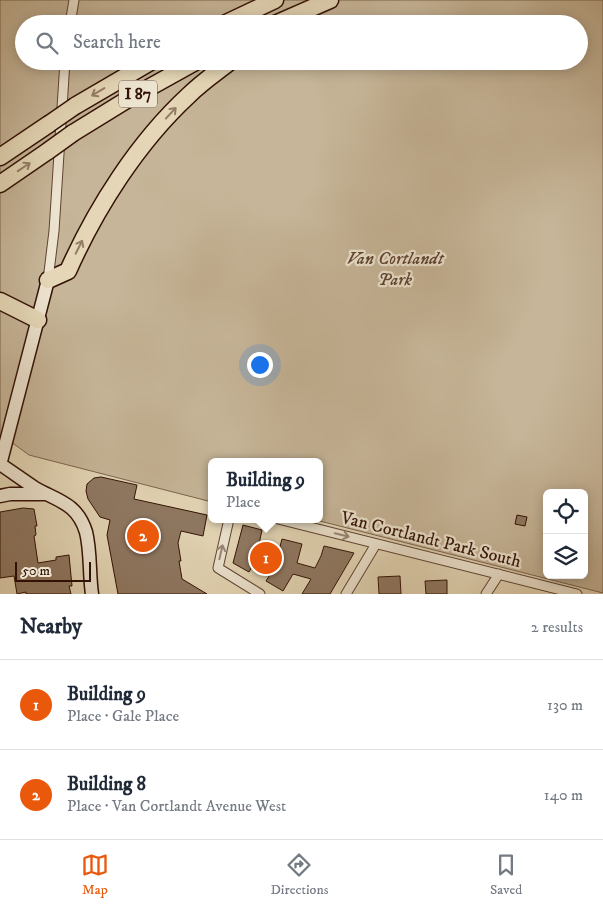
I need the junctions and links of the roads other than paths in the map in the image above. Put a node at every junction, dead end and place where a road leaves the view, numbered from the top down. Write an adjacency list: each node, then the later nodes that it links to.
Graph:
1 (74, 0): 5 (street)
2 (275, 0): 6 (highway)
3 (330, 0): 7 (highway)
4 (339, 0): 8 (highway)
5 (72, 15)
6 (243, 15)
7 (296, 15)
8 (313, 15)
9 (64, 70): 17 (street)
10 (137, 70): 13 (highway, I 87, one-way to 13, bridge)
11 (181, 70): 16 (highway, I 87, one-way to 11, bridge)
12 (219, 70): 17 (highway, one-way to 12)
13 (32, 134): 14 (highway); 15 (highway, I 87)
14 (0, 147)
15 (0, 157)
16 (0, 184)
17 (48, 280): 19 (main road)
18 (0, 301): 19 (highway)
19 (38, 320): 20 (main road)
20 (0, 464): 21 (main road)
21 (48, 494): 22 (main road); 27 (main road)
22 (0, 496)
23 (228, 523): 28 (street, one-way to 23)
24 (294, 523): 25 (street, Van Cortlandt Park South, one-way to 25)
25 (376, 544): 26 (street, Van Cortlandt Park South); 29 (street)
26 (499, 574): 30 (street); 31 (street, Van Cortlandt Park South)
27 (92, 594)
28 (260, 594)
29 (346, 594)
30 (486, 594)
31 (577, 594)

